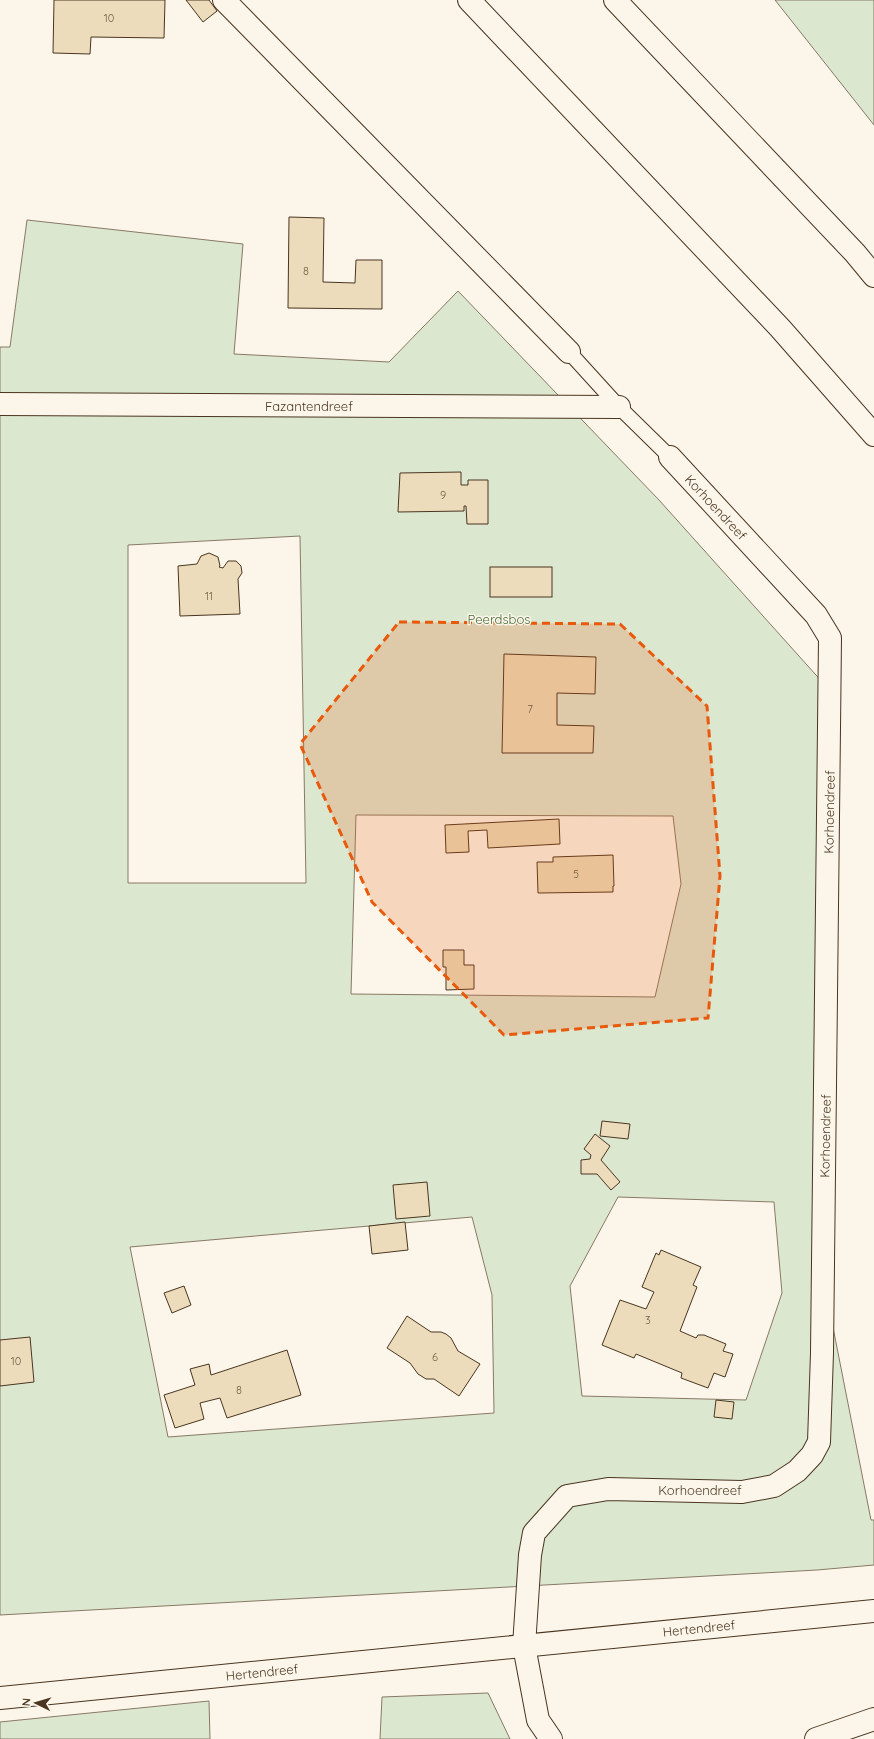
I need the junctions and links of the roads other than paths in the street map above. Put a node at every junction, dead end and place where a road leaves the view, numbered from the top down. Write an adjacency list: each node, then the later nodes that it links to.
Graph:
1 (224, 0): 5 (main road)
2 (469, 0): 8 (main road)
3 (615, 0): 4 (main road)
4 (874, 276)
5 (569, 352): 7 (lane)
6 (0, 404): 7 (main road, Fazantendreef)
7 (619, 407): 9 (lane)
8 (874, 435)
9 (670, 457): 11 (main road, Korhoendreef)
10 (874, 1611): 11 (main road, Hertendreef)
11 (524, 1646): 12 (main road, Hertendreef); 14 (main road)
12 (0, 1698)
13 (874, 1719): 15 (main road)
14 (551, 1739)
15 (816, 1739)

